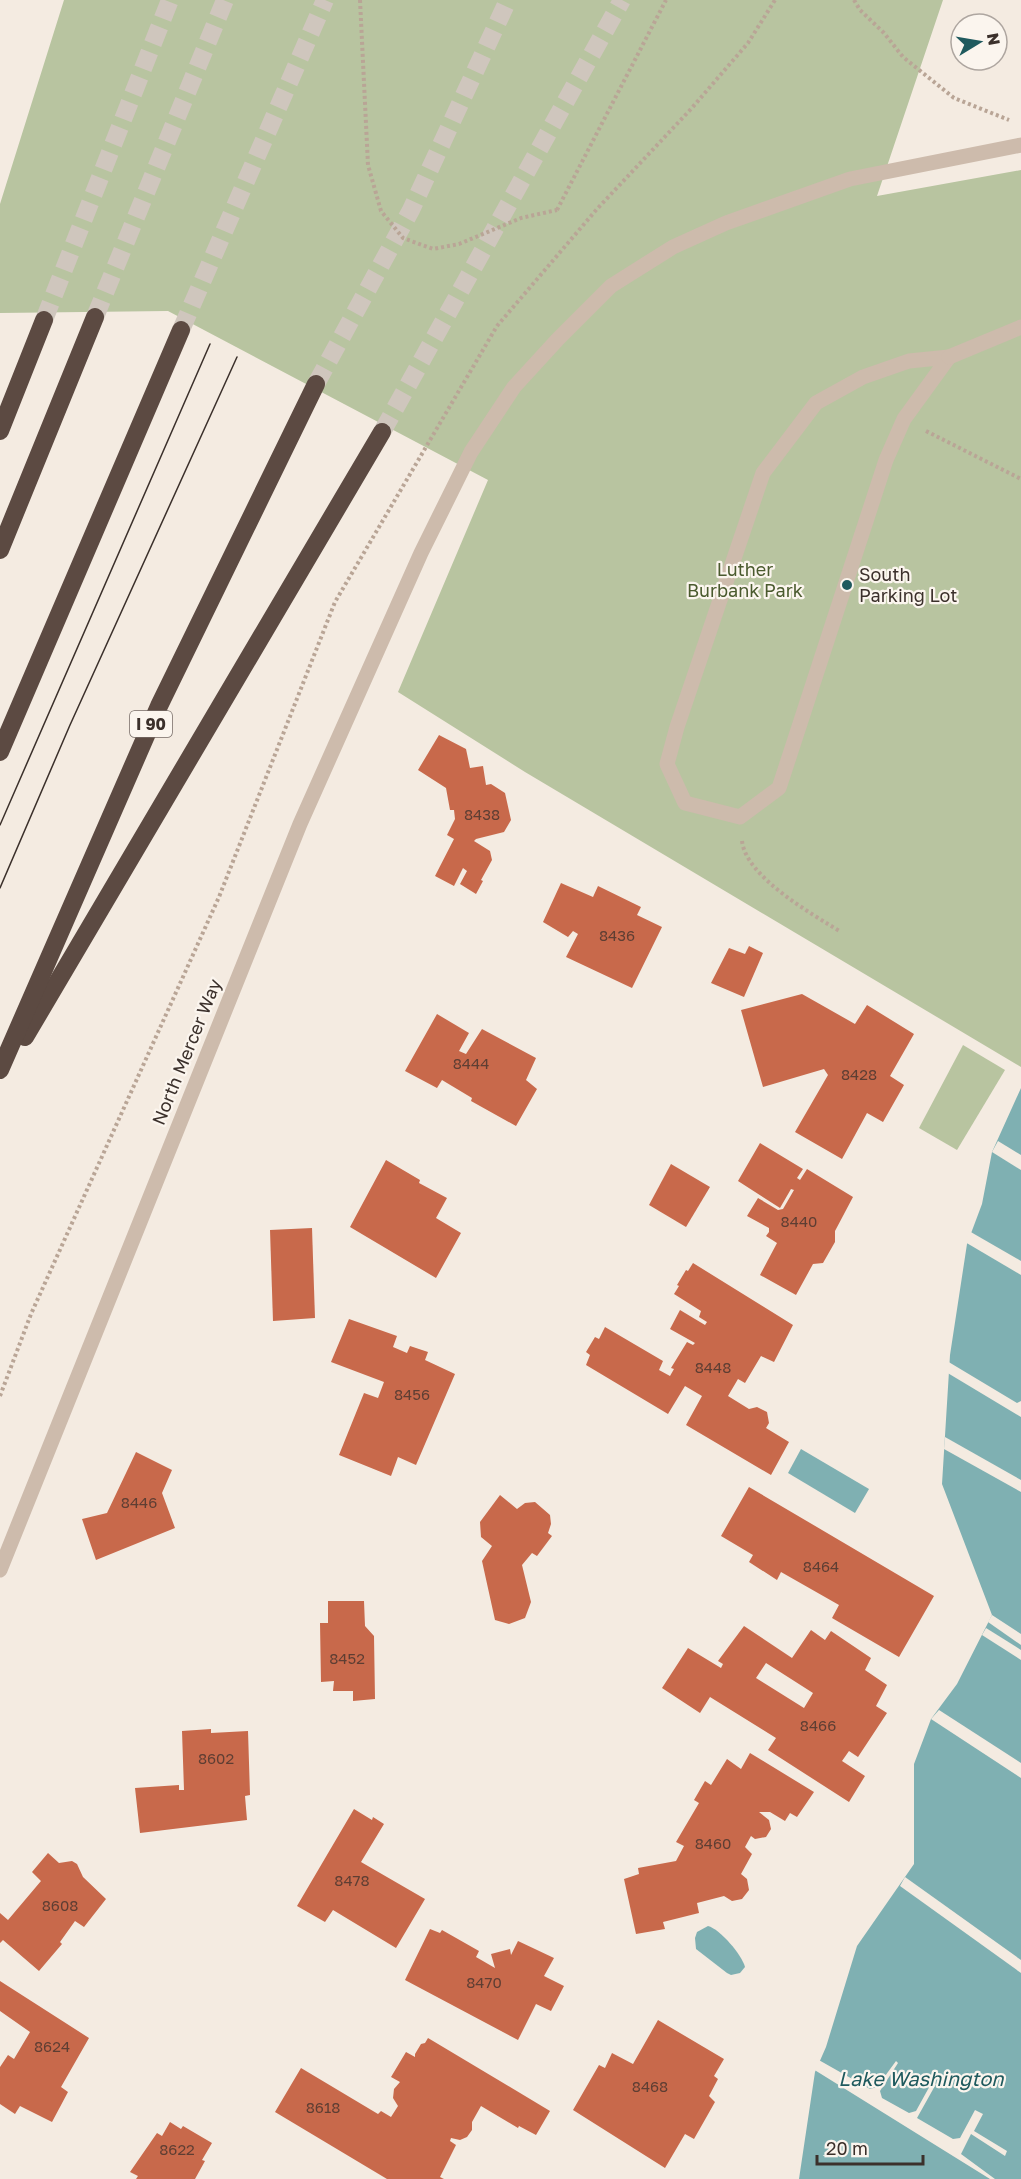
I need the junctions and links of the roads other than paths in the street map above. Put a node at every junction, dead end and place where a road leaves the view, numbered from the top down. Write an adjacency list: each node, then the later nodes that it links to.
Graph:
1 (1021, 145): 14 (street, North Mercer Way)
2 (94, 317): 10 (highway)
3 (44, 320): 8 (highway)
4 (1021, 327): 6 (street)
5 (181, 330): 11 (highway)
6 (949, 357): 6 (street)
7 (316, 384): 12 (highway, I 90)
8 (0, 431)
9 (382, 432): 13 (highway)
10 (0, 550)
11 (0, 752)
12 (0, 1070)
13 (0, 1080)
14 (0, 1570)

